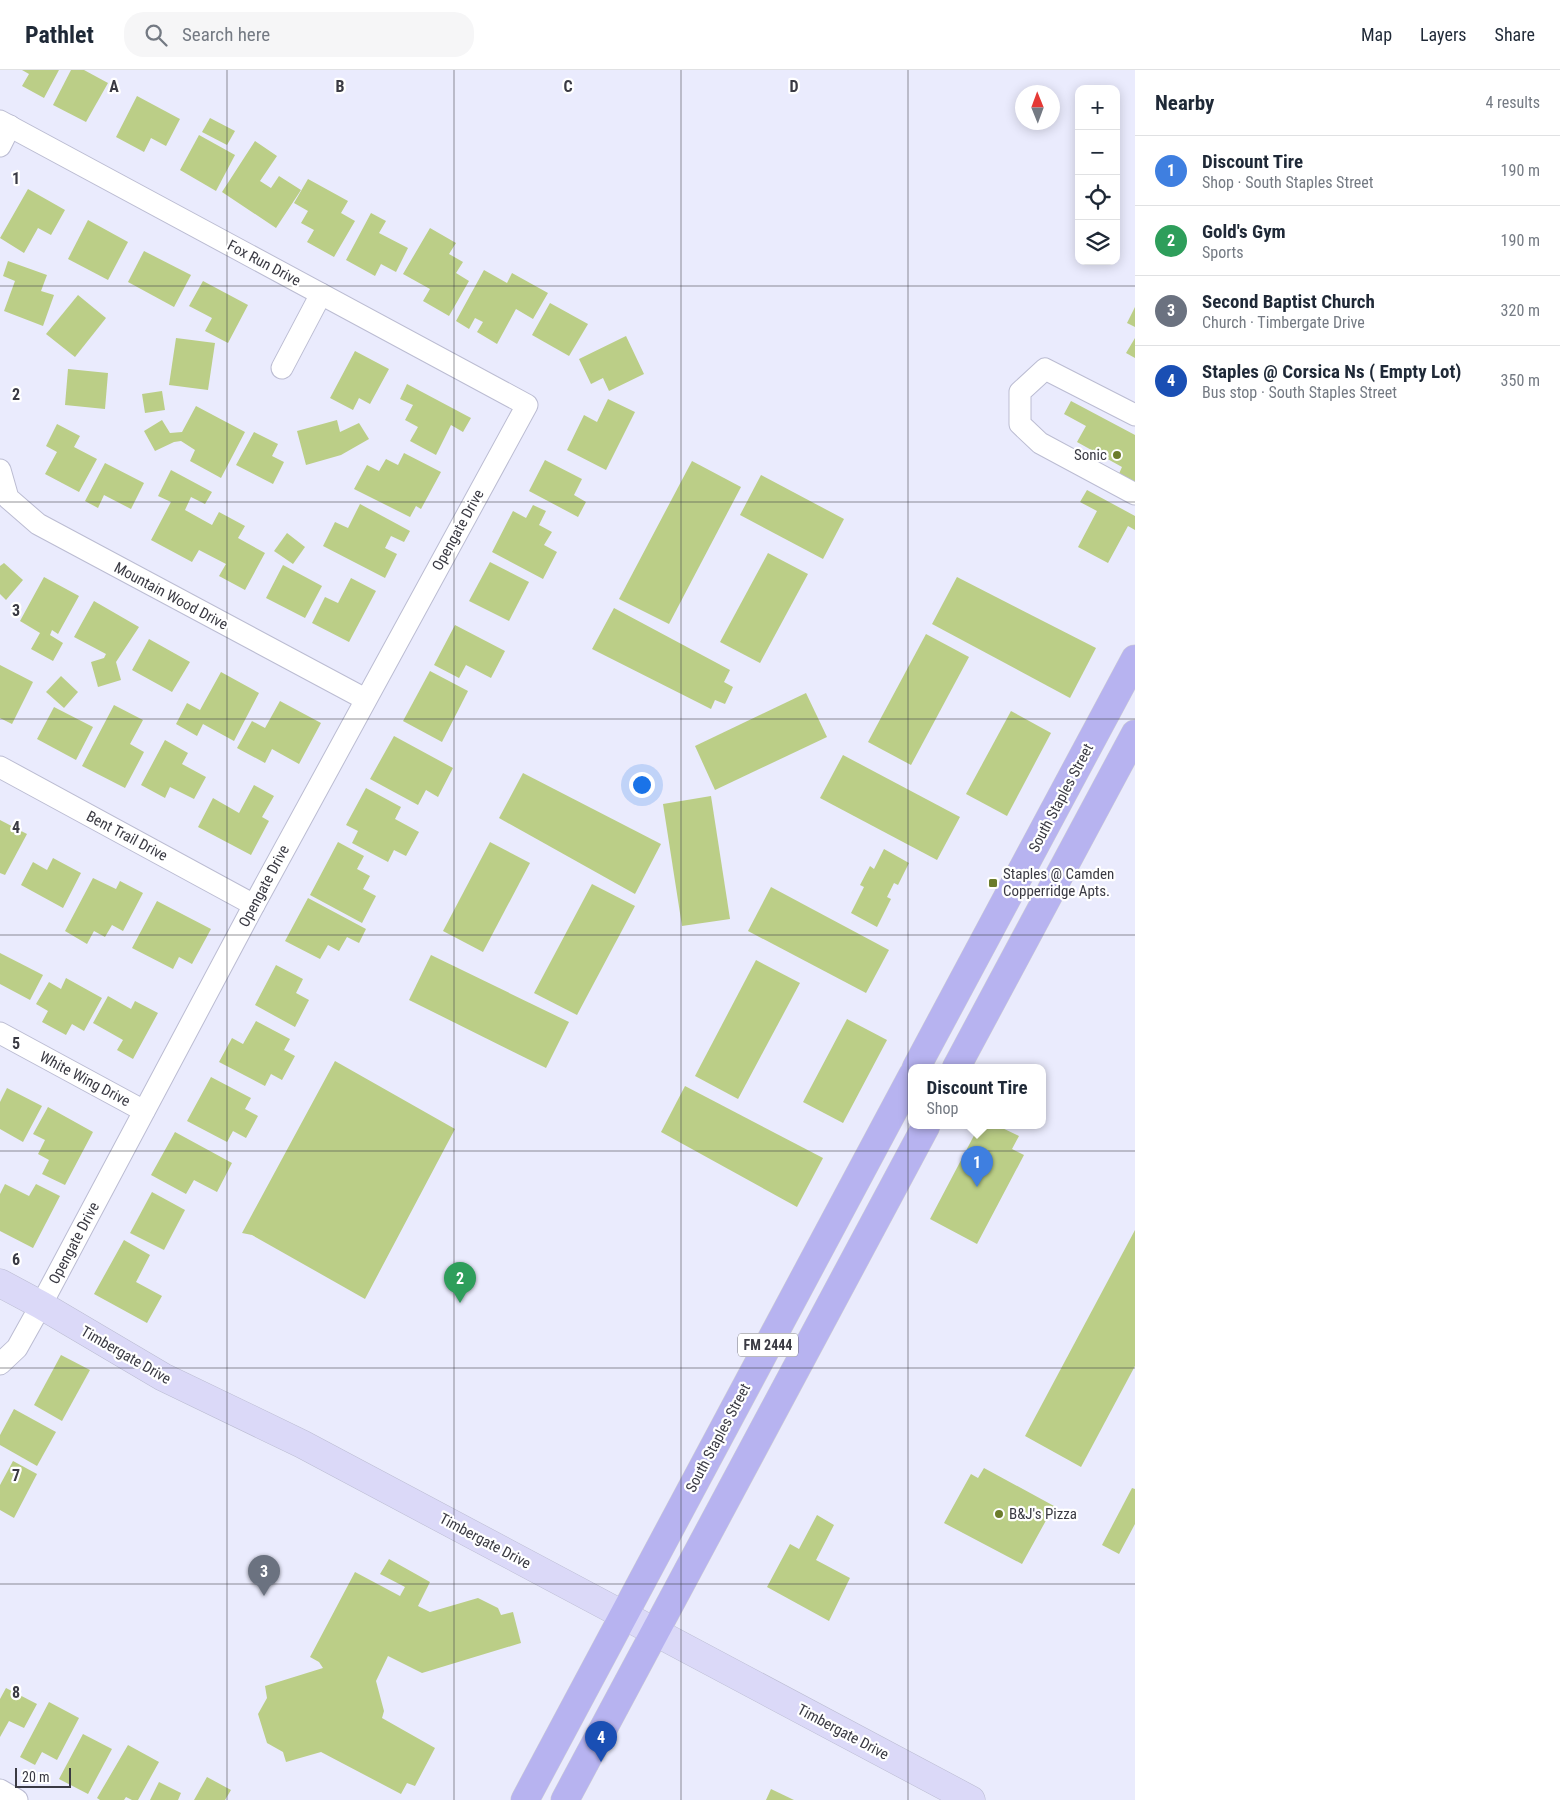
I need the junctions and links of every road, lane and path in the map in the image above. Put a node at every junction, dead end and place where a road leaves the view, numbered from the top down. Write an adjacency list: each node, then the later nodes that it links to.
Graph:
1 (5, 123): 2 (street); 3 (street, Fox Run Drive)
2 (0, 146)
3 (321, 294): 4 (street); 5 (street, Fox Run Drive)
4 (282, 368)
5 (527, 405): 10 (street, Opengate Drive)
6 (1135, 415): 8 (street)
7 (0, 470): 10 (street, Mountain Wood Drive)
8 (1135, 494)
9 (1133, 663): 11 (main road); 12 (main road, South Staples Street)
10 (366, 700): 15 (street, Opengate Drive)
11 (1133, 737): 14 (main road)
12 (1089, 745): 14 (main road); 17 (main road, South Staples Street)
13 (0, 767): 15 (street, Bent Trail Drive)
14 (1087, 822): 18 (main road)
15 (254, 904): 20 (street, Opengate Drive)
16 (0, 1033): 20 (street, White Wing Drive)
17 (918, 1064)
18 (958, 1064)
19 (908, 1083): 25 (main road, South Staples Street / FM 2444)
20 (144, 1111): 23 (street, Opengate Drive)
21 (924, 1129): 26 (main road, FM 2444)
22 (0, 1283): 23 (street, Timbergate Drive)
23 (41, 1305): 24 (street, Opengate Drive); 25 (street, Timbergate Drive)
24 (0, 1364)
25 (624, 1615): 26 (street, Timbergate Drive); 29 (main road, South Staples Street / FM 2444)
26 (655, 1631): 30 (main road, FM 2444); 31 (street, Timbergate Drive)
27 (0, 1790): 28 (street)
28 (17, 1800)
29 (525, 1800)
30 (565, 1800)
31 (971, 1800)

